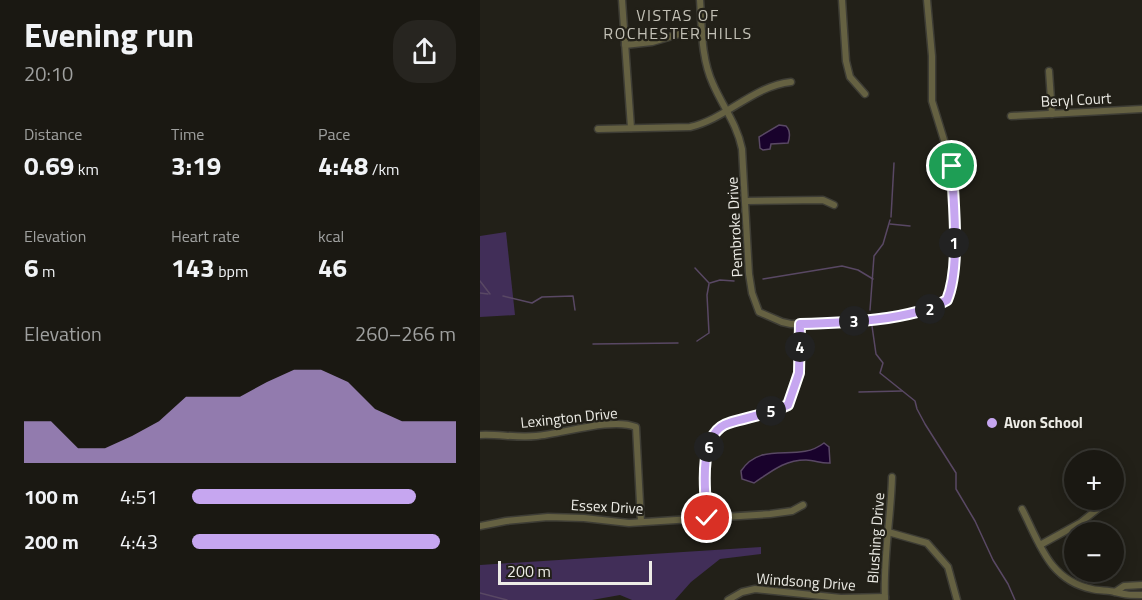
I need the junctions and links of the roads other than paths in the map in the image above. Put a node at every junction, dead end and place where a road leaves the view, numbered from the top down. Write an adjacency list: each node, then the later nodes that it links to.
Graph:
1 (622, 0): 6 (street)
2 (700, 0): 5 (street, Pembroke Drive)
3 (842, 0): 9 (street)
4 (927, 0): 18 (street, Pembroke Drive)
5 (702, 32): 6 (street); 11 (street, Pembroke Drive)
6 (625, 45): 14 (street)
7 (1049, 71): 12 (street)
8 (792, 82): 11 (street)
9 (865, 94)
10 (1142, 109): 12 (street, Beryl Court)
11 (728, 110): 14 (street); 16 (street, Pembroke Drive)
12 (1052, 114): 13 (street, Beryl Court)
13 (1011, 116)
14 (631, 128): 15 (street)
15 (598, 129)
16 (746, 201): 17 (street); 18 (street, Pembroke Drive)
17 (834, 205)
18 (800, 324): 24 (street)
19 (480, 435): 25 (street, Lexington Drive)
20 (892, 477): 27 (street, Blushing Drive)
21 (803, 505): 24 (street, Essex Drive)
22 (1022, 509): 28 (street)
23 (1096, 510): 28 (street)
24 (707, 518): 25 (street, Essex Drive)
25 (641, 522): 26 (street, Essex Drive)
26 (480, 526)
27 (888, 532): 32 (street, Blushing Drive); 34 (street)
28 (1040, 545): 30 (street)
29 (1142, 585): 30 (street)
30 (1115, 592): 31 (street)
31 (1142, 595)
32 (885, 598): 33 (street, Windsong Drive)
33 (728, 600)
34 (957, 600)

